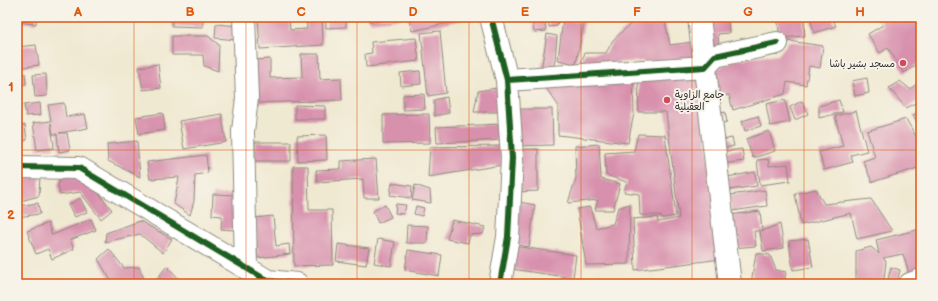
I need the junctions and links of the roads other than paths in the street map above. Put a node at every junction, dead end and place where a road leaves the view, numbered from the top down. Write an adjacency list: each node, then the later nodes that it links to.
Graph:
1 (244, 17): 8 (street)
2 (491, 17): 6 (street)
3 (699, 17): 5 (street)
4 (777, 43): 5 (street)
5 (705, 67): 6 (street); 13 (street)
6 (507, 80): 12 (street)
7 (17, 167): 8 (street)
8 (246, 268): 10 (street)
9 (921, 280): 14 (street)
10 (268, 283): 11 (street)
11 (297, 284)
12 (500, 284)
13 (730, 284)
14 (910, 284)

